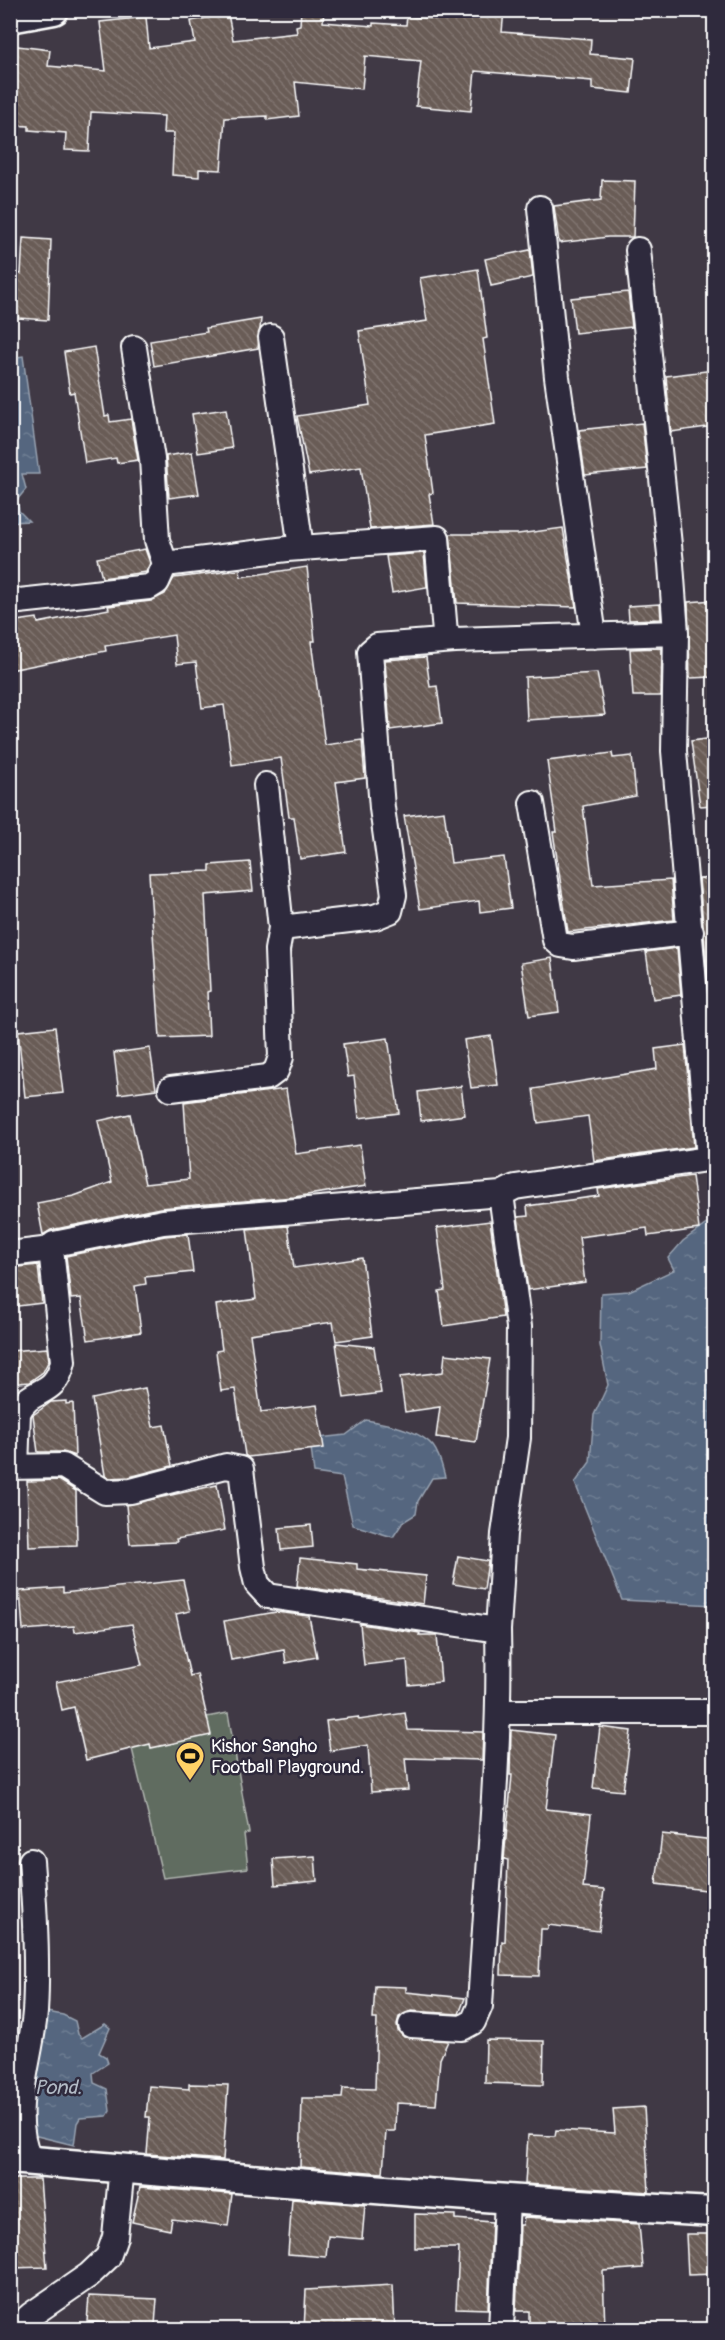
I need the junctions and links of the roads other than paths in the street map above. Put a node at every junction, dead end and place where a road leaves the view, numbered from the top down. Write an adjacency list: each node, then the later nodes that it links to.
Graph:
1 (54, 10): 2 (street)
2 (10, 18)
3 (540, 208): 11 (street)
4 (638, 250): 10 (street)
5 (271, 337): 7 (street)
6 (134, 348): 8 (street)
7 (302, 548): 8 (street); 12 (street)
8 (165, 564): 9 (street)
9 (10, 602)
10 (676, 633): 11 (street); 16 (street)
11 (594, 636): 12 (street)
12 (454, 640): 15 (street)
13 (266, 785): 15 (street)
14 (532, 803): 16 (street)
15 (281, 928): 17 (street)
16 (691, 932): 18 (street)
17 (171, 1089)
18 (712, 1158): 19 (street)
19 (501, 1194): 20 (street); 23 (street)
20 (51, 1249): 21 (street); 22 (street)
21 (10, 1254)
22 (13, 1467): 23 (street)
23 (498, 1630): 24 (street)
24 (498, 1712): 25 (street); 27 (street)
25 (714, 1712)
26 (31, 1861): 28 (street)
27 (411, 2025)
28 (20, 2160): 29 (street)
29 (122, 2166): 30 (street); 32 (street)
30 (507, 2200): 31 (street); 33 (street)
31 (714, 2212)
32 (14, 2330)
33 (501, 2330)

